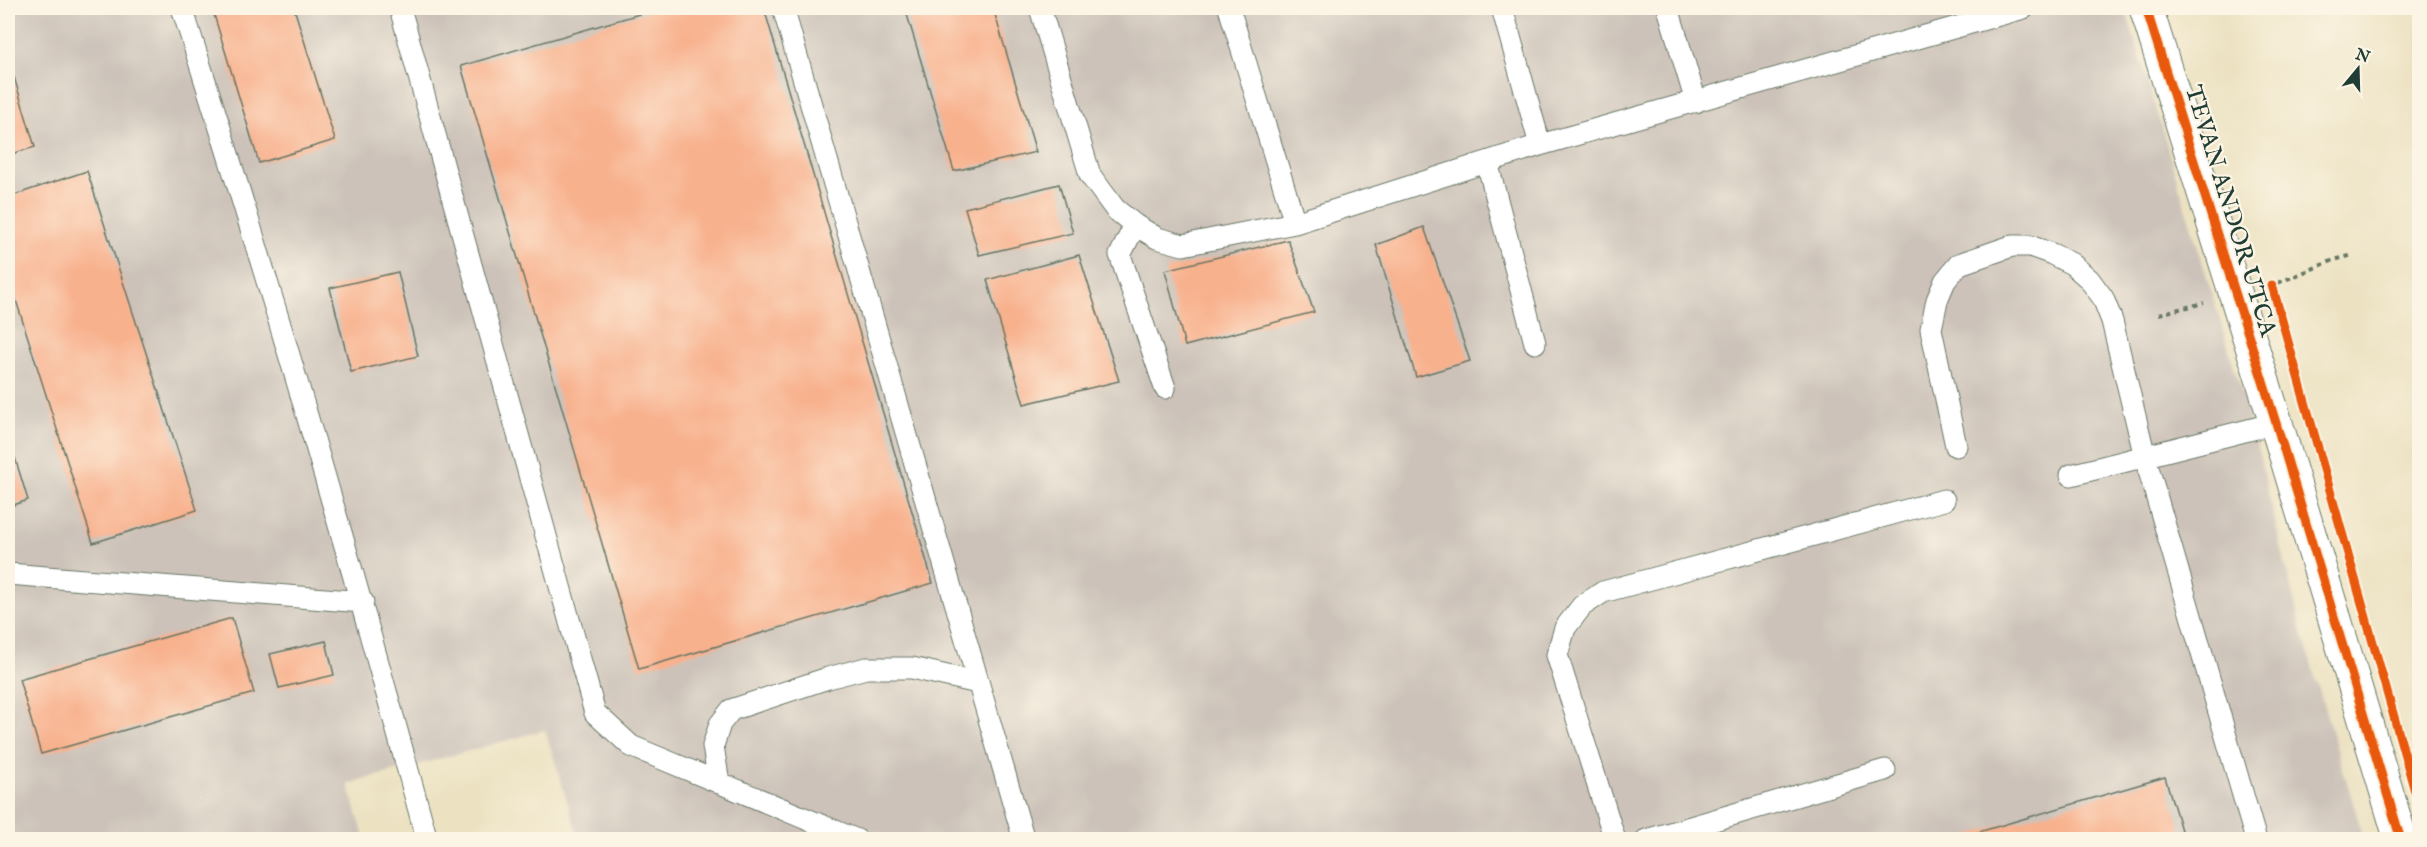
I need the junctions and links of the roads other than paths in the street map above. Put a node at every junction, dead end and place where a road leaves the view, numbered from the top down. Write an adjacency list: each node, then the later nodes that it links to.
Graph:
1 (182, 8): 23 (lane)
2 (400, 8): 26 (lane)
3 (783, 8): 24 (lane)
4 (1040, 8): 14 (lane)
5 (1229, 8): 13 (lane)
6 (1502, 8): 11 (lane)
7 (1668, 8): 10 (lane)
8 (2024, 8): 10 (lane)
9 (2146, 8): 17 (street, TEVAN ANDOR UTCA)
10 (1696, 102): 11 (lane)
11 (1540, 145): 12 (lane)
12 (1487, 162): 13 (lane); 15 (lane)
13 (1295, 223): 14 (lane)
14 (1135, 225): 16 (lane)
15 (1535, 343)
16 (1165, 388)
17 (2276, 423): 19 (lane); 33 (street, TEVAN ANDOR UTCA)
18 (1956, 446): 19 (lane)
19 (2145, 457): 20 (lane); 32 (lane)
20 (2071, 475)
21 (1944, 500): 30 (lane)
22 (8, 574): 23 (lane)
23 (363, 602): 27 (lane)
24 (978, 683): 26 (lane); 29 (lane)
25 (1885, 770): 31 (lane)
26 (719, 783): 28 (lane)
27 (427, 840)
28 (857, 840)
29 (1024, 840)
30 (1615, 840)
31 (1646, 840)
32 (2256, 840)
33 (2401, 840)

